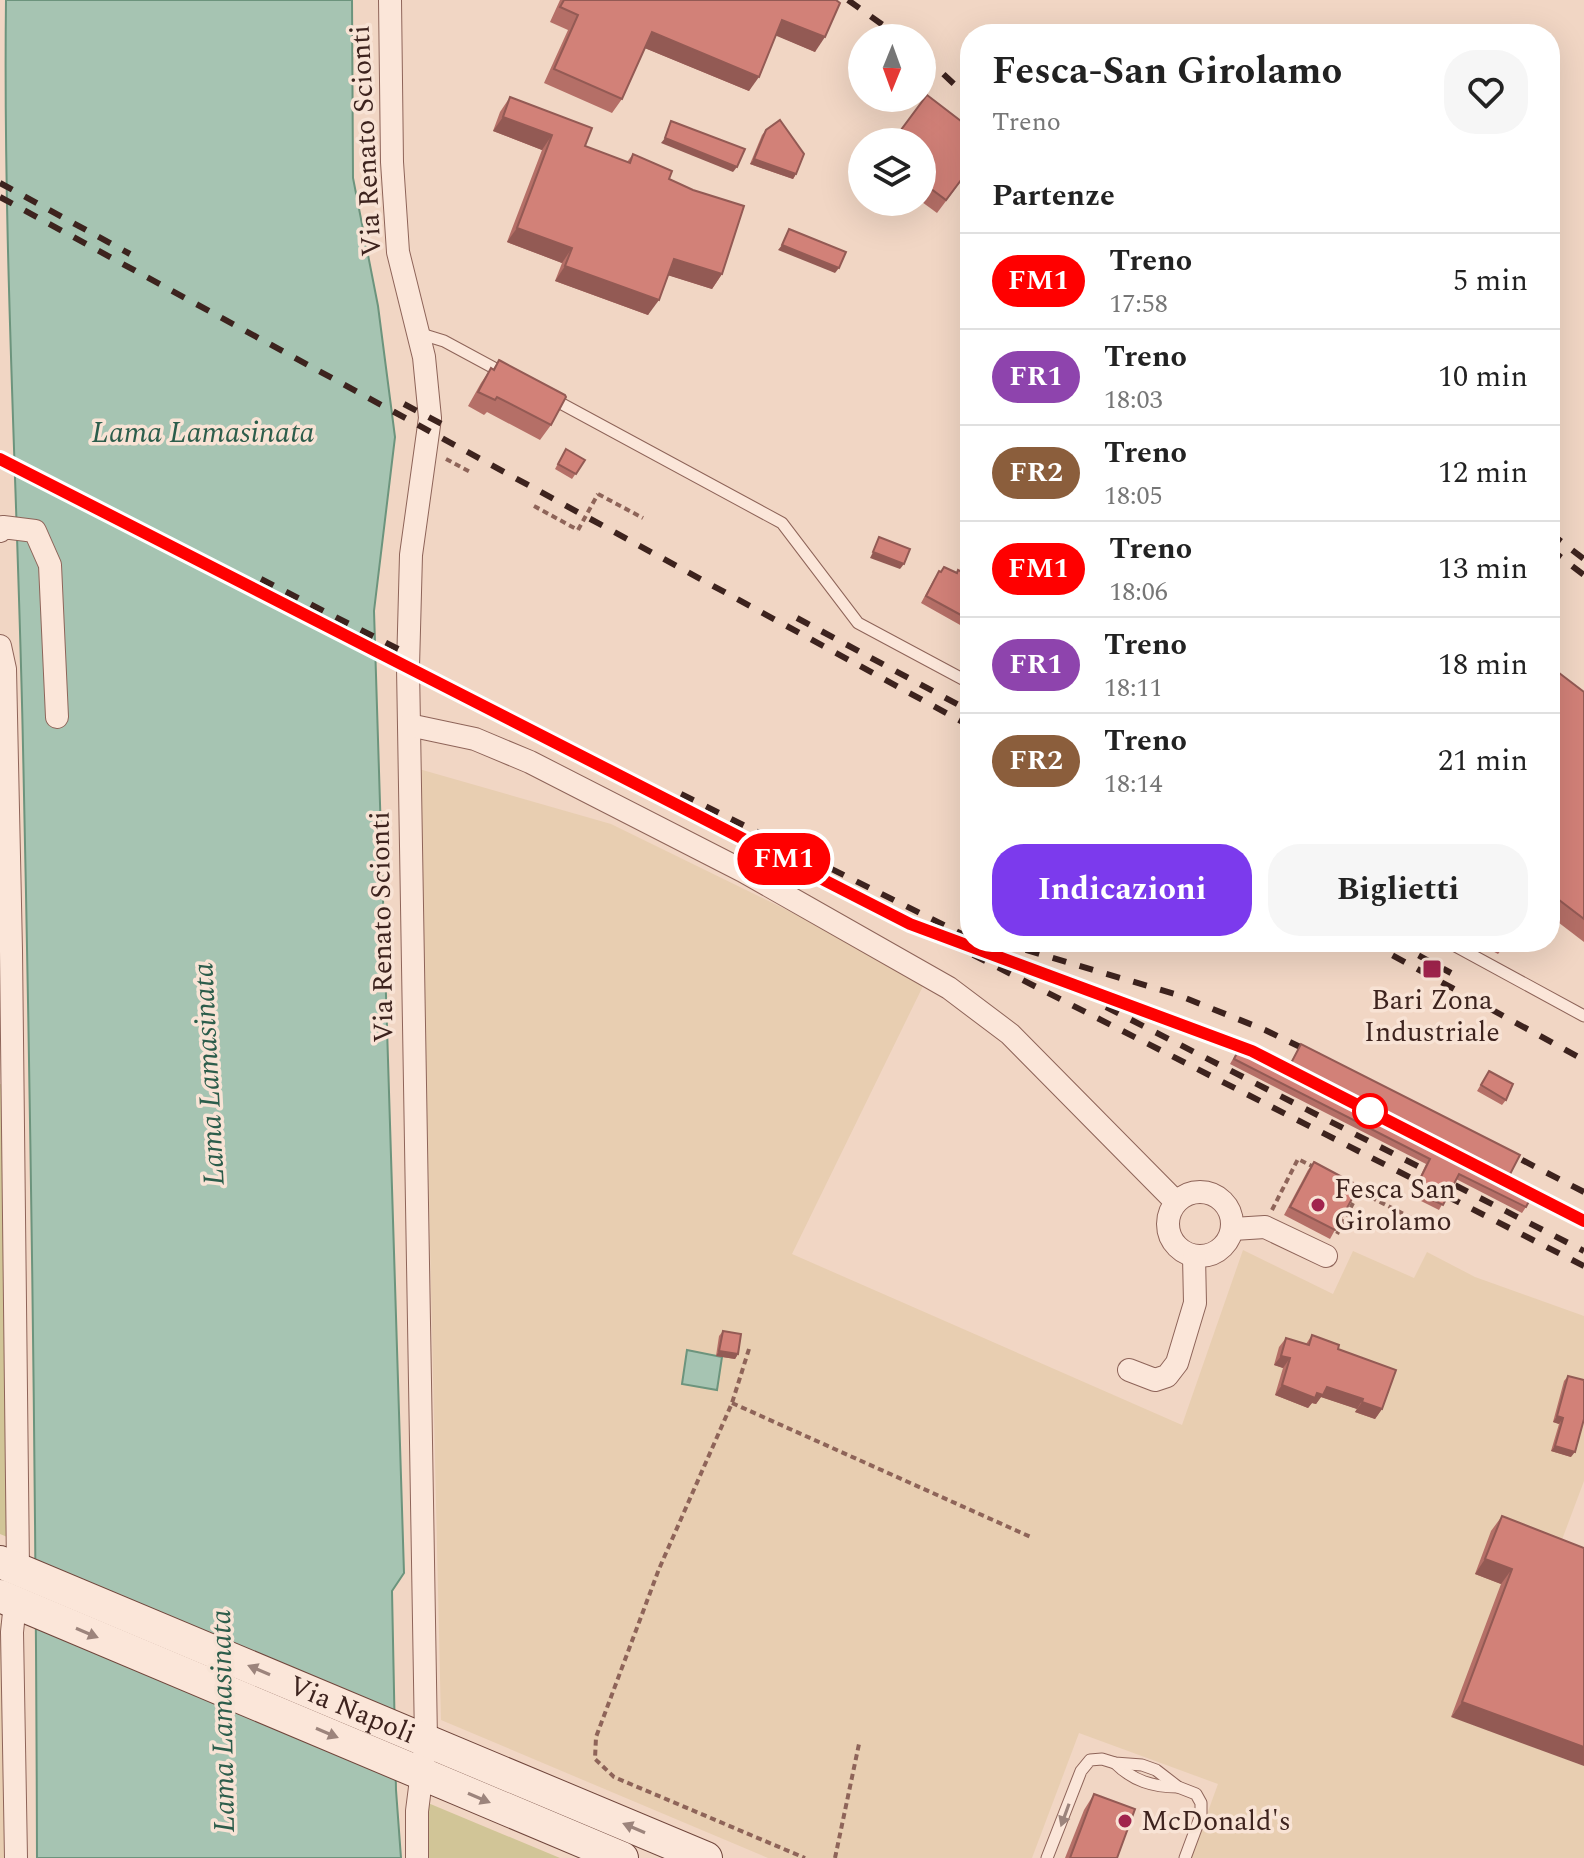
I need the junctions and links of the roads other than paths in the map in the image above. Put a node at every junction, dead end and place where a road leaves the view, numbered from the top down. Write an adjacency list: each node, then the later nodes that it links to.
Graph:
1 (390, 0): 2 (street, Via Renato Scionti)
2 (418, 333): 3 (lane); 9 (street, Via Renato Scionti)
3 (515, 379)
4 (543, 394): 7 (lane)
5 (0, 531): 8 (street)
6 (0, 646): 17 (street)
7 (960, 678)
8 (57, 717)
9 (409, 725): 12 (street); 19 (street, Via Renato Scionti)
10 (1466, 952): 11 (lane)
11 (1584, 1016)
12 (1176, 1202): 13 (street); 14 (street)
13 (1233, 1229): 14 (street); 15 (street)
14 (1194, 1256): 16 (street)
15 (1326, 1256)
16 (1129, 1370)
17 (9, 1565): 19 (main road, Via Napoli, one-way to 17)
18 (8, 1600): 20 (main road, Via Napoli, one-way to 20); 21 (street)
19 (417, 1736): 20 (street, Via Renato Scionti); 24 (main road, Via Napoli, one-way to 19)
20 (416, 1770): 22 (street, Via Renato Scionti); 23 (main road, Via Napoli, one-way to 23)
21 (16, 1858)
22 (417, 1858)
23 (622, 1858)
24 (706, 1858)
25 (1047, 1858): 26 (lane, one-way to 25)
26 (1185, 1858)

